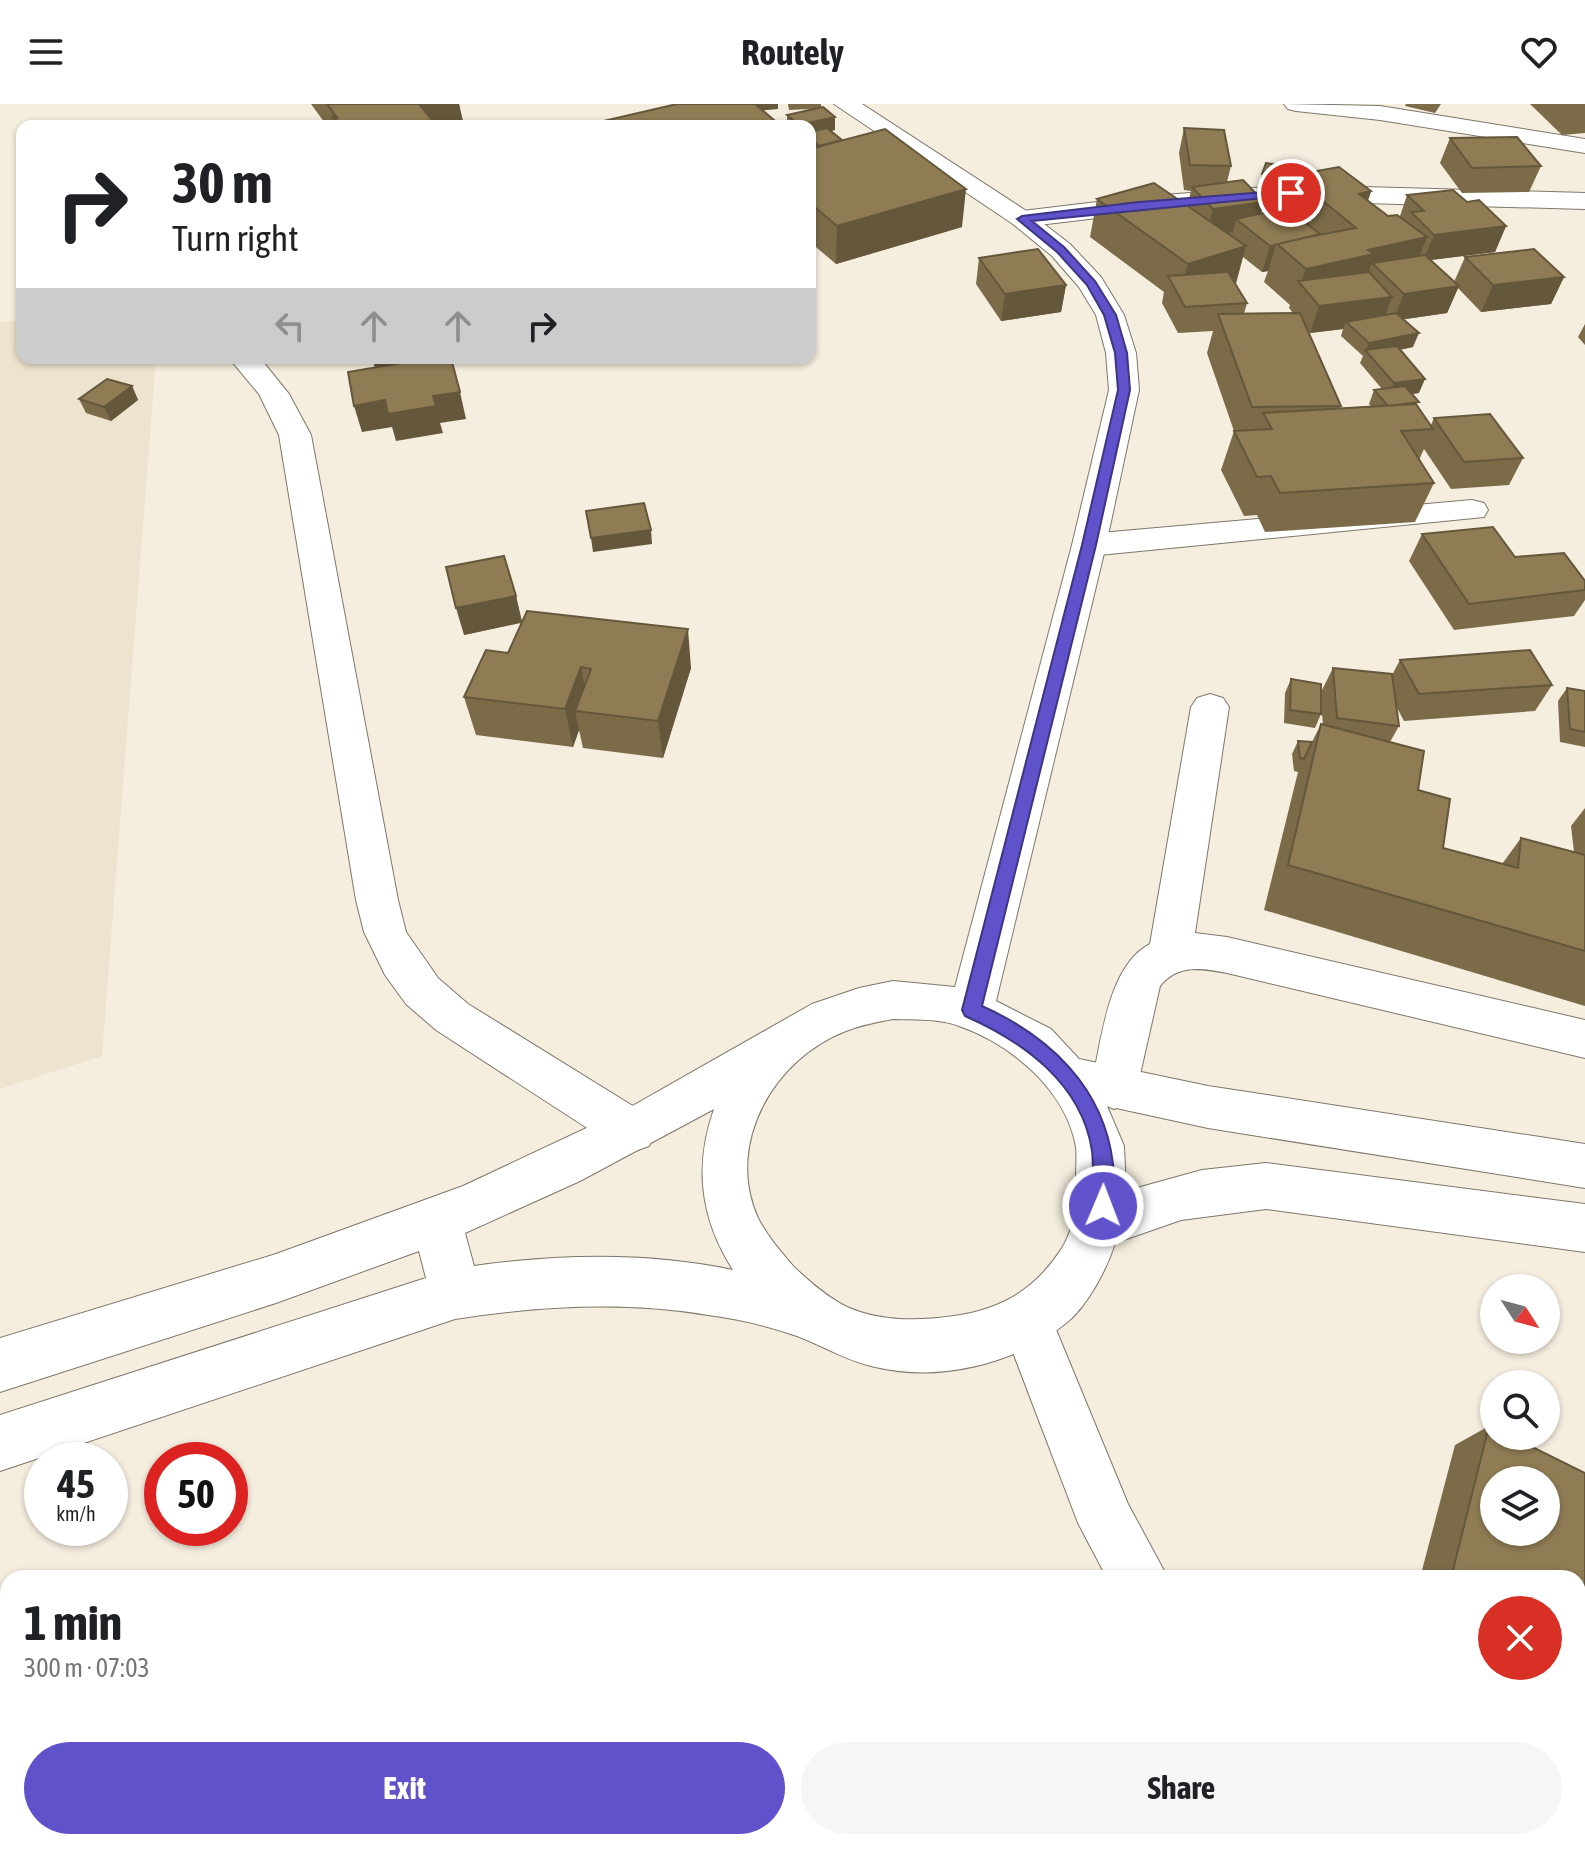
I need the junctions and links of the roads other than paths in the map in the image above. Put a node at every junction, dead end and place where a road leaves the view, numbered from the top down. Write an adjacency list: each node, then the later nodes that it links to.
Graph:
1 (846, 104): 9 (main road)
2 (1296, 104): 4 (main road)
3 (1451, 104): 4 (main road)
4 (1480, 129): 5 (main road)
5 (1585, 146)
6 (1291, 193): 7 (main road); 8 (main road); 10 (main road)
7 (1585, 201)
8 (1139, 205): 9 (main road); 11 (main road)
9 (1022, 219): 14 (main road)
10 (1325, 223)
11 (1160, 227)
12 (250, 364): 23 (main road)
13 (1472, 510): 14 (main road)
14 (1089, 545): 17 (main road)
15 (1210, 707): 16 (main road)
16 (1170, 954): 19 (main road); 21 (main road)
17 (971, 1010): 18 (main road); 20 (main road)
18 (787, 1039): 23 (main road); 30 (main road)
19 (1585, 1039)
20 (1068, 1077): 21 (main road); 27 (main road)
21 (1114, 1088): 22 (main road)
22 (1304, 1122): 24 (main road); 25 (main road)
23 (632, 1131): 26 (main road)
24 (1585, 1166)
25 (1311, 1189): 27 (main road); 28 (main road)
26 (437, 1221): 29 (main road); 32 (main road)
27 (1100, 1225): 31 (main road)
28 (1585, 1228)
29 (455, 1294): 30 (main road); 33 (main road)
30 (809, 1314): 31 (main road)
31 (1027, 1321): 34 (main road)
32 (0, 1365)
33 (0, 1443)
34 (1132, 1570)

